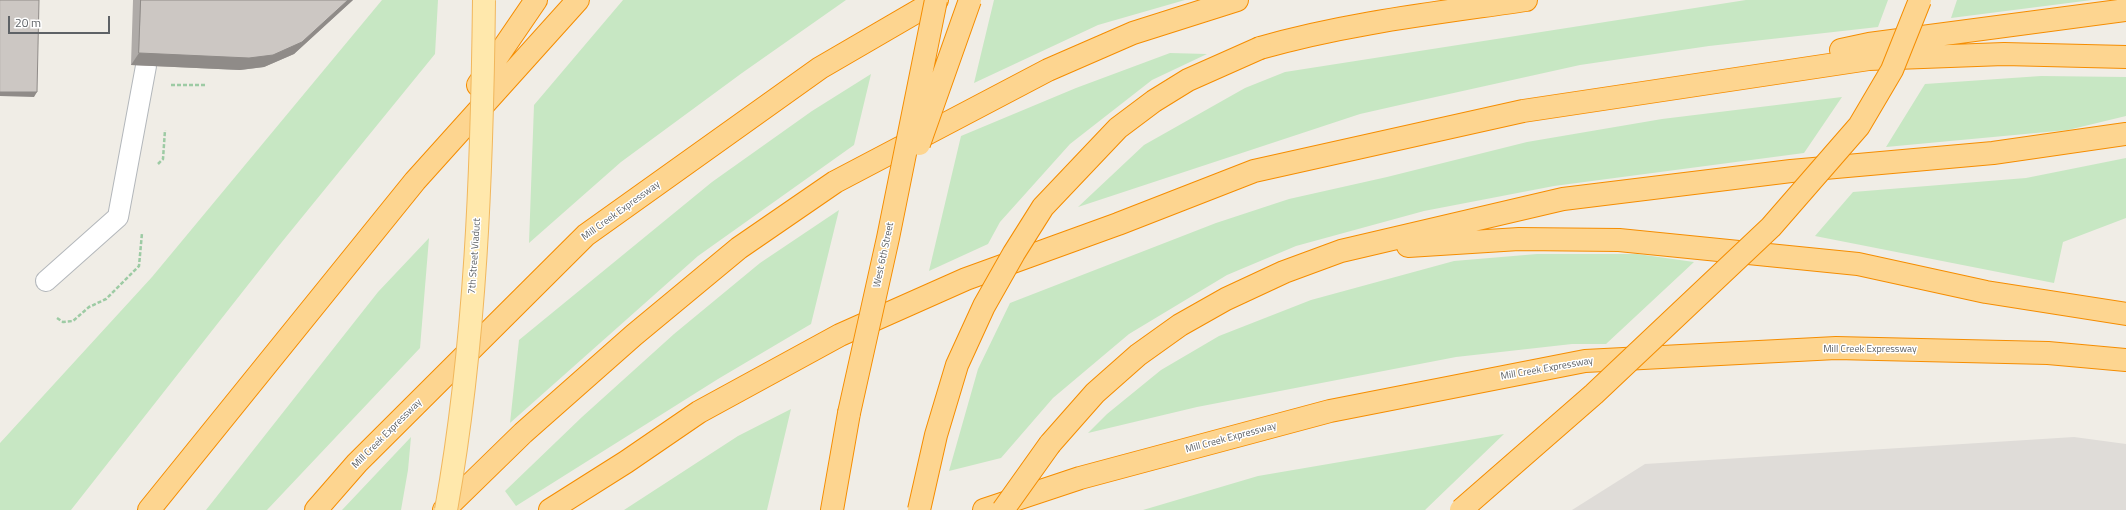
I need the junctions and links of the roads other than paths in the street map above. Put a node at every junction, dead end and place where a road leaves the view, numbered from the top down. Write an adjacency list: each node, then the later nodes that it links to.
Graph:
1 (484, 0): 23 (main road, 7th Street Viaduct, bridge)
2 (536, 0): 14 (highway)
3 (578, 0): 14 (highway)
4 (936, 0): 15 (highway, West 6th Street, bridge); 22 (highway, Mill Creek Expressway)
5 (970, 0): 15 (highway, bridge)
6 (1237, 0): 23 (highway)
7 (1526, 0): 27 (highway, bridge)
8 (1920, 0): 30 (highway, bridge)
9 (2126, 10): 12 (highway)
10 (2126, 57): 12 (highway)
11 (146, 66): 17 (lane)
12 (1680, 88): 24 (highway)
13 (2126, 134): 16 (highway)
14 (415, 181): 21 (highway)
15 (888, 238): 20 (highway, West 6th Street, bridge)
16 (1341, 251): 18 (highway); 29 (highway, bridge)
17 (46, 281)
18 (2126, 314)
19 (2126, 360): 28 (highway, Mill Creek Expressway)
20 (849, 413): 25 (highway, West 6th Street); 26 (highway)
21 (149, 510)
22 (316, 510)
23 (445, 510)
24 (550, 510)
25 (832, 510)
26 (846, 510)
27 (919, 510)
28 (984, 510)
29 (1003, 510)
30 (1461, 510)

